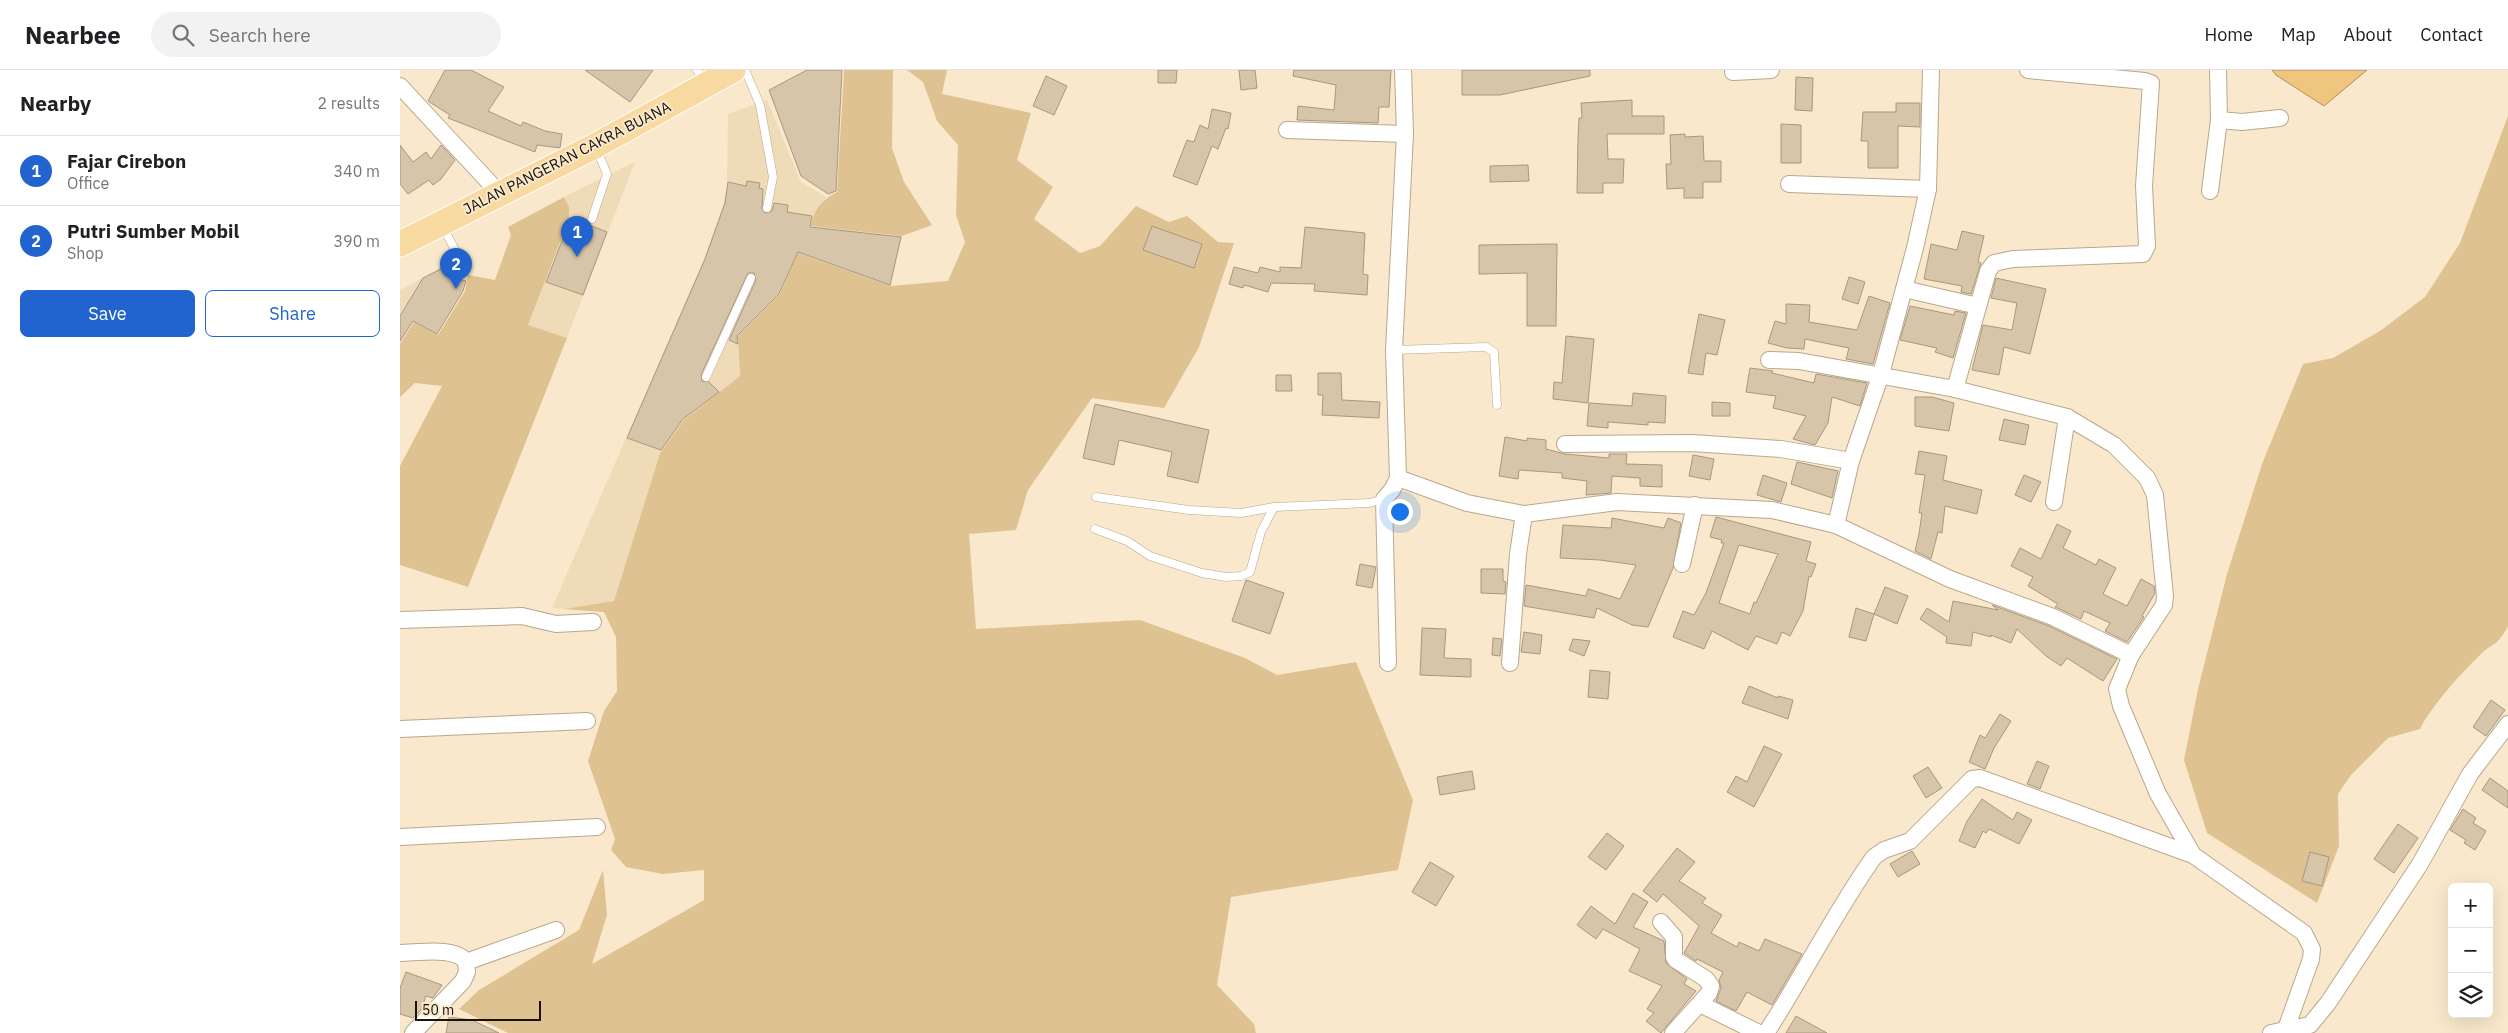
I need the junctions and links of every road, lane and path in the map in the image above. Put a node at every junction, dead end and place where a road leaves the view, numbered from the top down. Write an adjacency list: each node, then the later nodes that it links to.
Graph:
1 (733, 70): 10 (main road, JALAN PANGERAN CAKRA BUANA)
2 (746, 70): 21 (lane)
3 (1404, 70): 15 (street)
4 (1771, 70): 8 (street)
5 (1931, 70): 18 (street)
6 (2028, 70): 9 (street)
7 (2218, 70): 13 (street)
8 (1733, 72)
9 (2077, 72): 28 (street)
10 (702, 78): 16 (main road, JALAN PANGERAN CAKRA BUANA)
11 (400, 86): 20 (street)
12 (2280, 118): 13 (street)
13 (2219, 120): 19 (street)
14 (1287, 130): 15 (street)
15 (1405, 134): 29 (street)
16 (598, 152): 20 (main road, JALAN PANGERAN CAKRA BUANA); 22 (lane)
17 (1789, 184): 18 (street)
18 (1928, 189): 27 (street)
19 (2210, 191)
20 (500, 194): 23 (main road, JALAN PANGERAN CAKRA BUANA)
21 (766, 208)
22 (592, 219)
23 (445, 230): 24 (main road, JALAN PANGERAN CAKRA BUANA); 25 (lane)
24 (400, 244)
25 (458, 273)
26 (751, 278): 32 (lane)
27 (1904, 289): 28 (street); 31 (street)
28 (1978, 306): 33 (street)
29 (1394, 350): 34 (lane); 38 (street)
30 (1769, 360): 31 (street)
31 (1881, 374): 33 (street); 37 (street)
32 (706, 377)
33 (1956, 389): 35 (street)
34 (1497, 405)
35 (2067, 417): 41 (street); 50 (street)
36 (1565, 444): 37 (street)
37 (1852, 461): 45 (street)
38 (1398, 478): 40 (street); 44 (street)
39 (1096, 497): 43 (lane)
40 (1384, 499): 43 (lane); 51 (street)
41 (2054, 502)
42 (1695, 505): 44 (street); 45 (street); 47 (street)
43 (1274, 507): 46 (lane)
44 (1524, 514): 52 (street)
45 (1836, 525): 50 (street)
46 (1096, 529)
47 (1682, 564)
48 (400, 620): 49 (street)
49 (593, 622)
50 (2131, 655): 58 (street)
51 (1388, 663)
52 (1510, 663)
53 (587, 721): 55 (street)
54 (2508, 724): 64 (street)
55 (400, 730)
56 (597, 827): 57 (street)
57 (400, 837)
58 (2193, 854): 65 (street); 69 (street)
59 (1661, 922): 63 (street)
60 (556, 930): 62 (street)
61 (400, 953): 62 (street)
62 (466, 962): 66 (street)
63 (1700, 1004): 67 (street); 68 (street)
64 (2310, 1029): 65 (street)
65 (2278, 1031)
66 (413, 1033)
67 (1673, 1033)
68 (1758, 1033)
69 (1766, 1033)

